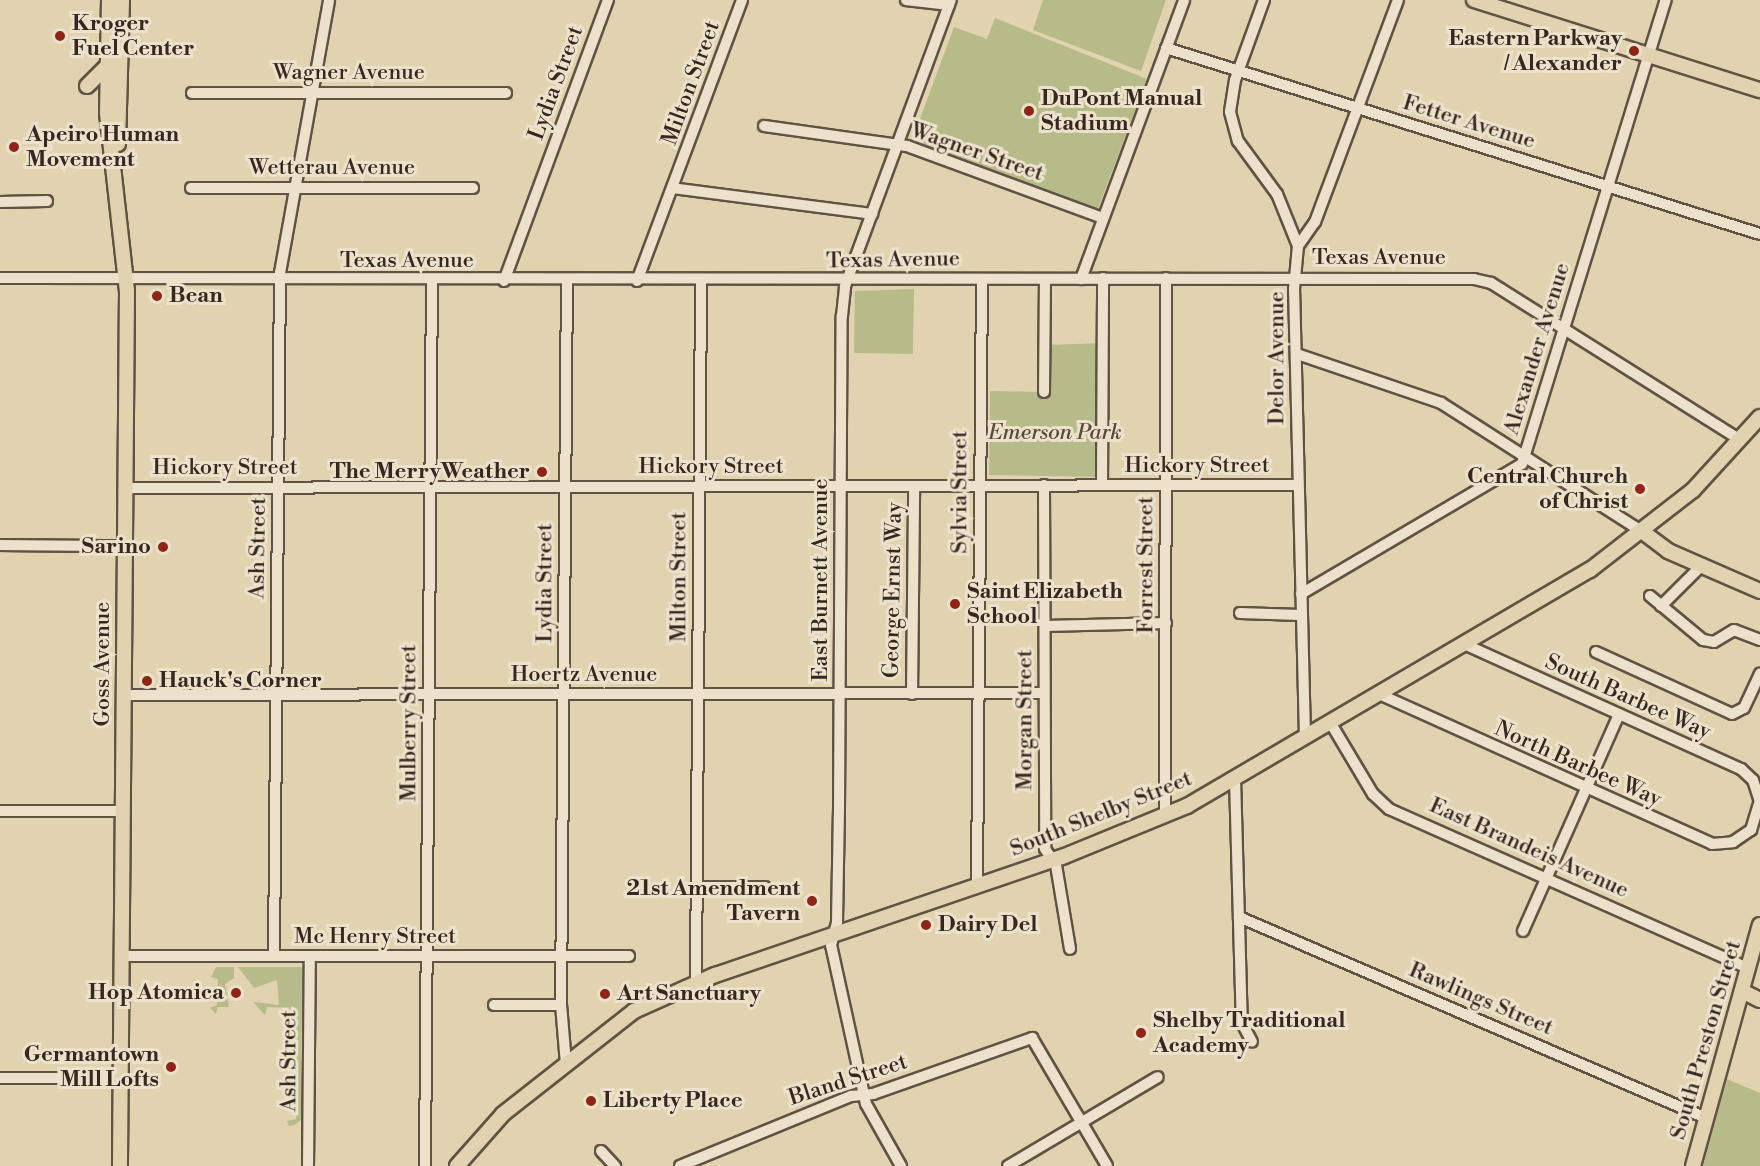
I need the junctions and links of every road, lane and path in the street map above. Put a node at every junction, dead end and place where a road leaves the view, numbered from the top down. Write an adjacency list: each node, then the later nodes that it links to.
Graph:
1 (122, 0): 25 (main road, Goss Avenue)
2 (329, 0): 20 (street, Ash Street)
3 (608, 0): 48 (street, Lydia Street)
4 (742, 0): 30 (street, Milton Street)
5 (906, 0): 12 (street)
6 (1184, 0): 13 (street)
7 (1264, 0): 16 (street)
8 (1398, 0): 22 (street)
9 (1474, 0): 14 (main road)
10 (1666, 0): 14 (street, Alexander Avenue)
11 (106, 2): 15 (main road, Goss Avenue)
12 (950, 3): 24 (street, East Burnett Avenue)
13 (1166, 48): 16 (street, Fetter Avenue); 34 (street)
14 (1648, 56): 18 (main road); 26 (street, Alexander Avenue)
15 (107, 66): 17 (main road); 25 (main road, Goss Avenue)
16 (1238, 70): 22 (street, Fetter Avenue); 36 (street)
17 (87, 86)
18 (1760, 90)
19 (192, 93): 20 (street, Wagner Avenue)
20 (312, 93): 21 (street, Wagner Avenue); 27 (street, Ash Street)
21 (506, 93)
22 (1358, 107): 26 (street, Fetter Avenue); 36 (street)
23 (764, 126): 24 (street, Wagner Street)
24 (898, 145): 33 (street, East Burnett Avenue); 34 (street, Wagner Street)
25 (113, 164): 44 (main road, Goss Avenue)
26 (1608, 186): 35 (street, Fetter Avenue); 52 (street, Alexander Avenue)
27 (296, 187): 28 (street, Wetterau Avenue); 29 (street, Wetterau Avenue); 45 (street, Ash Street)
28 (192, 188)
29 (473, 188)
30 (672, 188): 33 (street); 50 (street, Milton Street)
31 (47, 201): 32 (street)
32 (0, 202)
33 (872, 214): 46 (street, East Burnett Avenue)
34 (1103, 218): 43 (street)
35 (1760, 234)
36 (1298, 246): 37 (street, Delor Avenue)
37 (1297, 277): 39 (street, Texas Avenue); 52 (street, Texas Avenue); 53 (street, Delor Avenue)
38 (1103, 278): 39 (street, Texas Avenue); 43 (street, Texas Avenue); 59 (street)
39 (1166, 278): 60 (street, Forrest Street)
40 (0, 279): 44 (street, Texas Avenue)
41 (982, 279): 42 (street, Texas Avenue); 46 (street, Texas Avenue); 65 (street, Sylvia Street)
42 (1044, 279): 43 (street, Texas Avenue); 54 (street)
43 (1081, 279)
44 (124, 280): 45 (street, Texas Avenue); 68 (main road, Goss Avenue)
45 (280, 280): 47 (street, Texas Avenue); 69 (street, Ash Street)
46 (848, 280): 51 (street, Texas Avenue); 63 (street, East Burnett Avenue)
47 (432, 281): 48 (street, Texas Avenue); 66 (street, Mulberry Street)
48 (504, 281): 49 (street, Texas Avenue)
49 (567, 281): 50 (street, Texas Avenue); 67 (street, Lydia Street)
50 (637, 281): 51 (street, Texas Avenue)
51 (701, 281): 62 (street, Milton Street)
52 (1563, 328): 56 (street, Texas Avenue); 57 (street, Alexander Avenue)
53 (1297, 354): 57 (street); 61 (street, Delor Avenue)
54 (1044, 392)
55 (1760, 417): 56 (main road, South Shelby Street)
56 (1740, 440): 70 (main road, South Shelby Street)
57 (1524, 456): 70 (street); 75 (street, Alexander Avenue)
58 (1044, 485): 59 (street, Hickory Street); 65 (street, Hickory Street); 81 (street, Morgan Street)
59 (1102, 485): 60 (street, Hickory Street)
60 (1166, 485): 61 (street, Hickory Street); 80 (street, Forrest Street)
61 (1298, 485): 75 (street, Delor Avenue)
62 (700, 486): 63 (street, Hickory Street); 67 (street, Hickory Street); 87 (street, Milton Street)
63 (841, 486): 64 (street, Hickory Street); 88 (street, East Burnett Avenue)
64 (914, 486): 65 (street, Hickory Street); 89 (street, George Ernst Way)
65 (980, 486): 90 (street, Sylvia Street)
66 (431, 487): 67 (street, Hickory Street); 69 (street, Hickory Street); 94 (street, Mulberry Street)
67 (565, 487): 95 (street, Lydia Street)
68 (126, 488): 69 (street, Hickory Street); 72 (main road, Goss Avenue)
69 (278, 488): 93 (street, Ash Street)
70 (1643, 532): 73 (main road); 83 (main road, South Shelby Street)
71 (0, 545): 72 (street)
72 (125, 546): 92 (main road, Goss Avenue)
73 (1701, 566): 74 (main road); 77 (street)
74 (1760, 591)
75 (1301, 594): 79 (street, Delor Avenue)
76 (1650, 596): 77 (street)
77 (1661, 606): 82 (street)
78 (1240, 613): 79 (street)
79 (1300, 615): 98 (street, Delor Avenue)
80 (1166, 623): 81 (street); 104 (street, Forrest Street)
81 (1045, 626): 86 (street, Morgan Street)
82 (1760, 640)
83 (1464, 644): 91 (main road, South Shelby Street); 96 (street, South Barbee Way)
84 (1596, 652): 85 (street)
85 (1760, 673)
86 (1044, 693): 90 (street, Hoertz Avenue); 106 (street, Morgan Street)
87 (698, 694): 88 (street, Hoertz Avenue); 95 (street, Hoertz Avenue); 109 (street, Milton Street)
88 (839, 694): 89 (street, Hoertz Avenue); 114 (street, East Burnett Avenue)
89 (912, 694): 90 (street, Hoertz Avenue)
90 (978, 694): 108 (street, Sylvia Street)
91 (1379, 694): 97 (main road, South Shelby Street); 100 (street, North Barbee Way)
92 (124, 695): 93 (street, Hoertz Avenue); 103 (main road, Goss Avenue)
93 (276, 695): 94 (street, Hoertz Avenue); 118 (street, Ash Street)
94 (429, 695): 95 (street, Hoertz Avenue); 120 (street, Mulberry Street)
95 (564, 695): 116 (street, Lydia Street)
96 (1619, 714): 100 (street); 101 (street, South Barbee Way)
97 (1330, 722): 98 (main road, South Shelby Street); 107 (street, East Brandeis Avenue)
98 (1305, 737): 99 (main road, South Shelby Street)
99 (1235, 778): 104 (main road, South Shelby Street); 111 (street)
100 (1586, 789): 105 (street, North Barbee Way); 107 (street)
101 (1760, 801): 105 (street, South Barbee Way)
102 (0, 811): 103 (street)
103 (123, 812): 117 (main road, Goss Avenue)
104 (1166, 815): 106 (main road, South Shelby Street)
105 (1758, 822)
106 (1050, 861): 108 (main road, South Shelby Street); 115 (street, Morgan Street)
107 (1548, 880): 113 (street); 122 (street, East Brandeis Avenue)
108 (976, 885): 114 (main road, South Shelby Street)
109 (696, 887): 110 (street); 123 (street, Milton Street)
110 (765, 887)
111 (1239, 917): 128 (street); 134 (street, Rawlings Street)
112 (1760, 925): 122 (main road, South Preston Street)
113 (1523, 932)
114 (834, 934): 123 (main road, South Shelby Street); 133 (street, East Burnett Avenue)
115 (1070, 949)
116 (561, 955): 120 (street, Mc Henry Street); 121 (street, Mc Henry Street); 127 (street, Lydia Street)
117 (121, 956): 118 (street, Mc Henry Street); 132 (main road, Goss Avenue)
118 (274, 956): 119 (street, Mc Henry Street)
119 (310, 956): 120 (street, Mc Henry Street); 138 (street, Ash Street)
120 (427, 956): 139 (street, Mulberry Street)
121 (629, 956)
122 (1748, 968): 124 (main road, South Preston Street)
123 (696, 982): 129 (main road, South Shelby Street)
124 (1742, 992): 125 (main road); 134 (main road, South Preston Street)
125 (1760, 1000)
126 (494, 1005): 127 (street)
127 (561, 1005): 129 (street, Lydia Street)
128 (1252, 1042)
129 (566, 1064): 140 (main road, South Shelby Street)
130 (1158, 1077): 135 (street)
131 (0, 1078): 132 (street)
132 (121, 1078): 137 (main road, Goss Avenue)
133 (862, 1095): 135 (street, Bland Street); 142 (street, Bland Street); 143 (street, East Burnett Avenue)
134 (1706, 1118): 146 (main road, South Preston Street)
135 (1082, 1123): 144 (street); 145 (street)
136 (601, 1151): 141 (street)
137 (120, 1166)
138 (308, 1166)
139 (425, 1166)
140 (457, 1166)
141 (615, 1166)
142 (680, 1166)
143 (901, 1166)
144 (1008, 1166)
145 (1107, 1166)
146 (1693, 1166)

